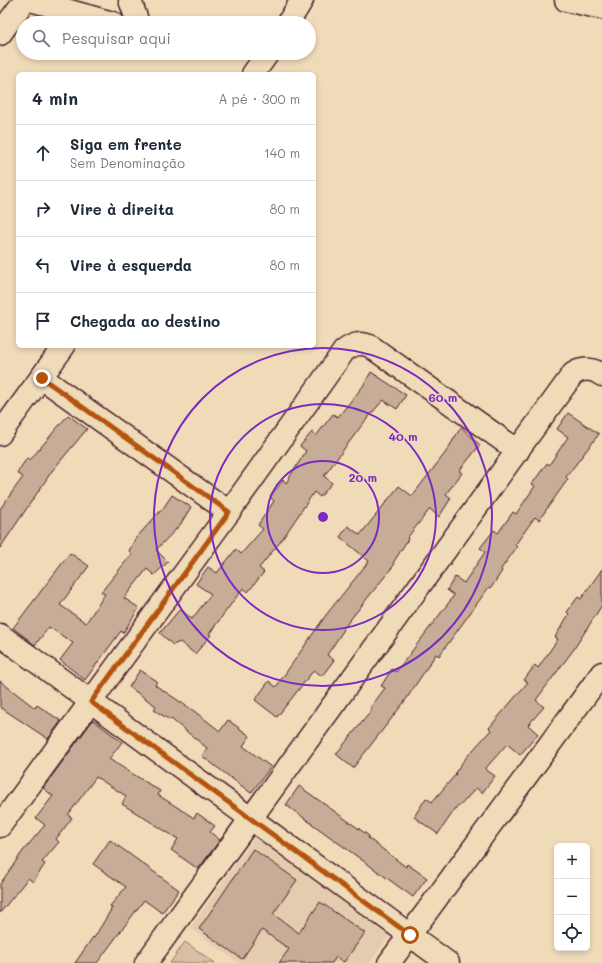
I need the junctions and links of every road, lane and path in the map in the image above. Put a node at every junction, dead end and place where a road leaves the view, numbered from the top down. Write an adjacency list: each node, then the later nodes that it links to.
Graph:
1 (25, 0): 10 (main road)
2 (30, 0): 7 (main road)
3 (130, 0): 8 (main road)
4 (302, 0): 9 (main road)
5 (566, 0): 6 (main road)
6 (602, 8)
7 (88, 16)
8 (136, 16)
9 (292, 16)
10 (0, 34)
11 (263, 60): 12 (main road)
12 (254, 72)
13 (63, 348): 15 (main road)
14 (602, 375): 17 (main road)
15 (42, 378): 16 (main road); 18 (main road)
16 (0, 434)
17 (518, 451): 18 (main road); 22 (main road)
18 (229, 512): 21 (main road)
19 (0, 635): 21 (main road)
20 (602, 673): 24 (main road)
21 (91, 702): 22 (main road); 23 (main road)
22 (251, 819): 24 (main road); 25 (main road)
23 (0, 826)
24 (410, 935): 26 (main road); 27 (main road)
25 (146, 963)
26 (389, 963)
27 (448, 963)

